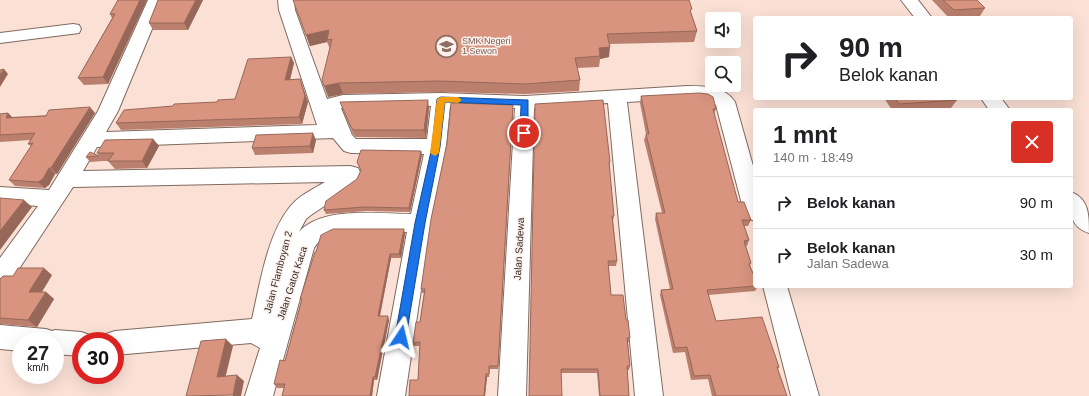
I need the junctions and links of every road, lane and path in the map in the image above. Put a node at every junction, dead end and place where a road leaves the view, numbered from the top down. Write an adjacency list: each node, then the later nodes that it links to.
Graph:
1 (156, 0): 13 (street)
2 (286, 0): 12 (street)
3 (909, 0): 4 (street)
4 (922, 16)
5 (73, 28): 6 (street)
6 (0, 38)
7 (617, 97): 10 (street); 20 (street); 33 (street)
8 (445, 100): 10 (street); 14 (street); 14 (street)
9 (992, 100): 11 (street)
10 (526, 102): 32 (street, Jalan Sadewa)
11 (998, 108)
12 (329, 132): 13 (street); 15 (street)
13 (91, 140): 16 (street)
14 (436, 147): 21 (street)
15 (350, 174): 16 (street); 25 (street, Jalan Flamboyan 2)
16 (68, 179): 18 (street)
17 (0, 195): 18 (street)
18 (55, 199): 23 (street)
19 (1073, 204): 22 (street)
20 (753, 205)
21 (420, 223): 30 (street, Jalan Gatot Kaca); 31 (street)
22 (1089, 224)
23 (0, 277)
24 (776, 288): 34 (street)
25 (262, 330): 28 (street); 29 (street, Jalan Flamboyan 2)
26 (0, 337): 27 (street)
27 (12, 338)
28 (124, 342)
29 (247, 396)
30 (259, 396)
31 (391, 396)
32 (512, 396)
33 (649, 396)
34 (806, 396)

